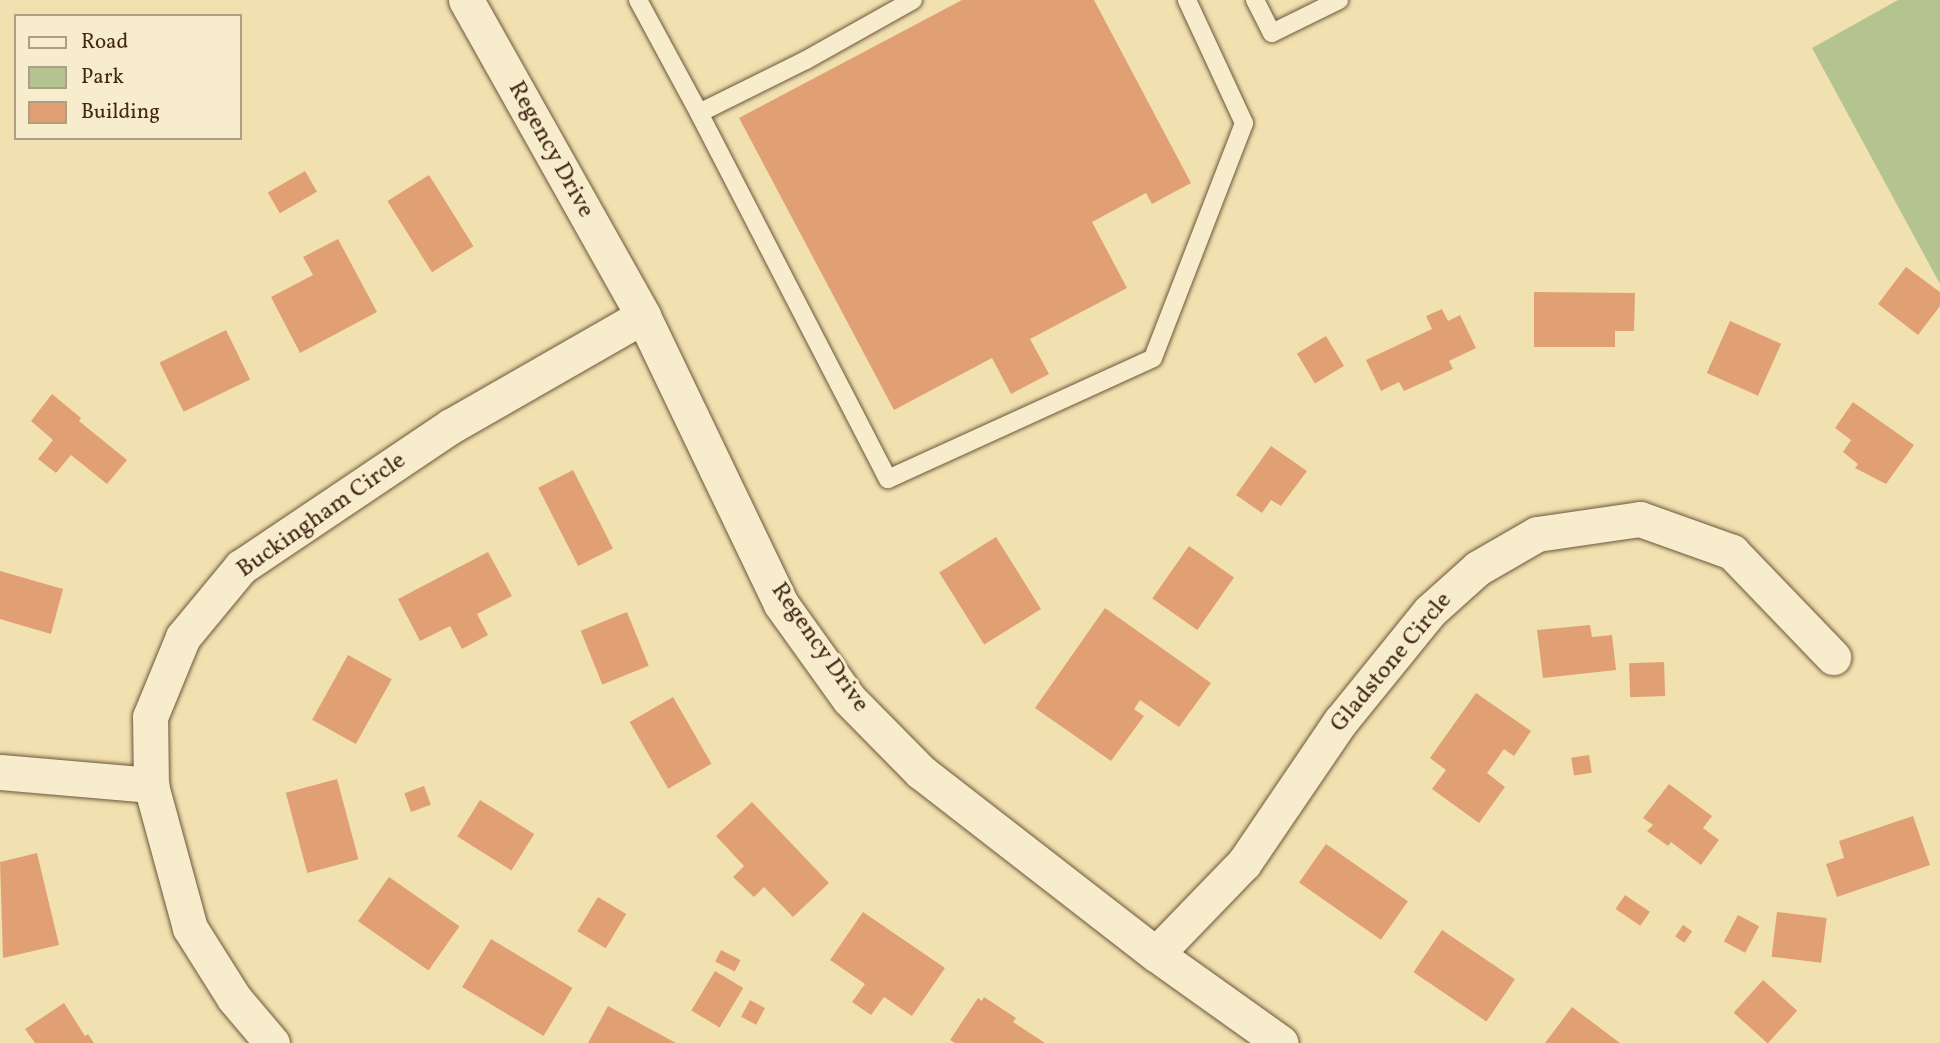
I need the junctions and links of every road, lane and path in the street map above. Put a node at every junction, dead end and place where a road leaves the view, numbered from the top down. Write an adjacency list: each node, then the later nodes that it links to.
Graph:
1 (466, 0): 8 (street, Regency Drive)
2 (638, 0): 7 (lane)
3 (913, 0): 7 (lane)
4 (1187, 0): 7 (lane)
5 (1255, 0): 6 (lane)
6 (1339, 0)
7 (699, 113)
8 (643, 316): 11 (street, Buckingham Circle); 12 (street, Regency Drive)
9 (1833, 657): 12 (street, Gladstone Circle)
10 (0, 772): 11 (street)
11 (151, 785): 13 (street, Buckingham Circle)
12 (1156, 954): 14 (street, Regency Drive)
13 (272, 1043)
14 (1281, 1043)

